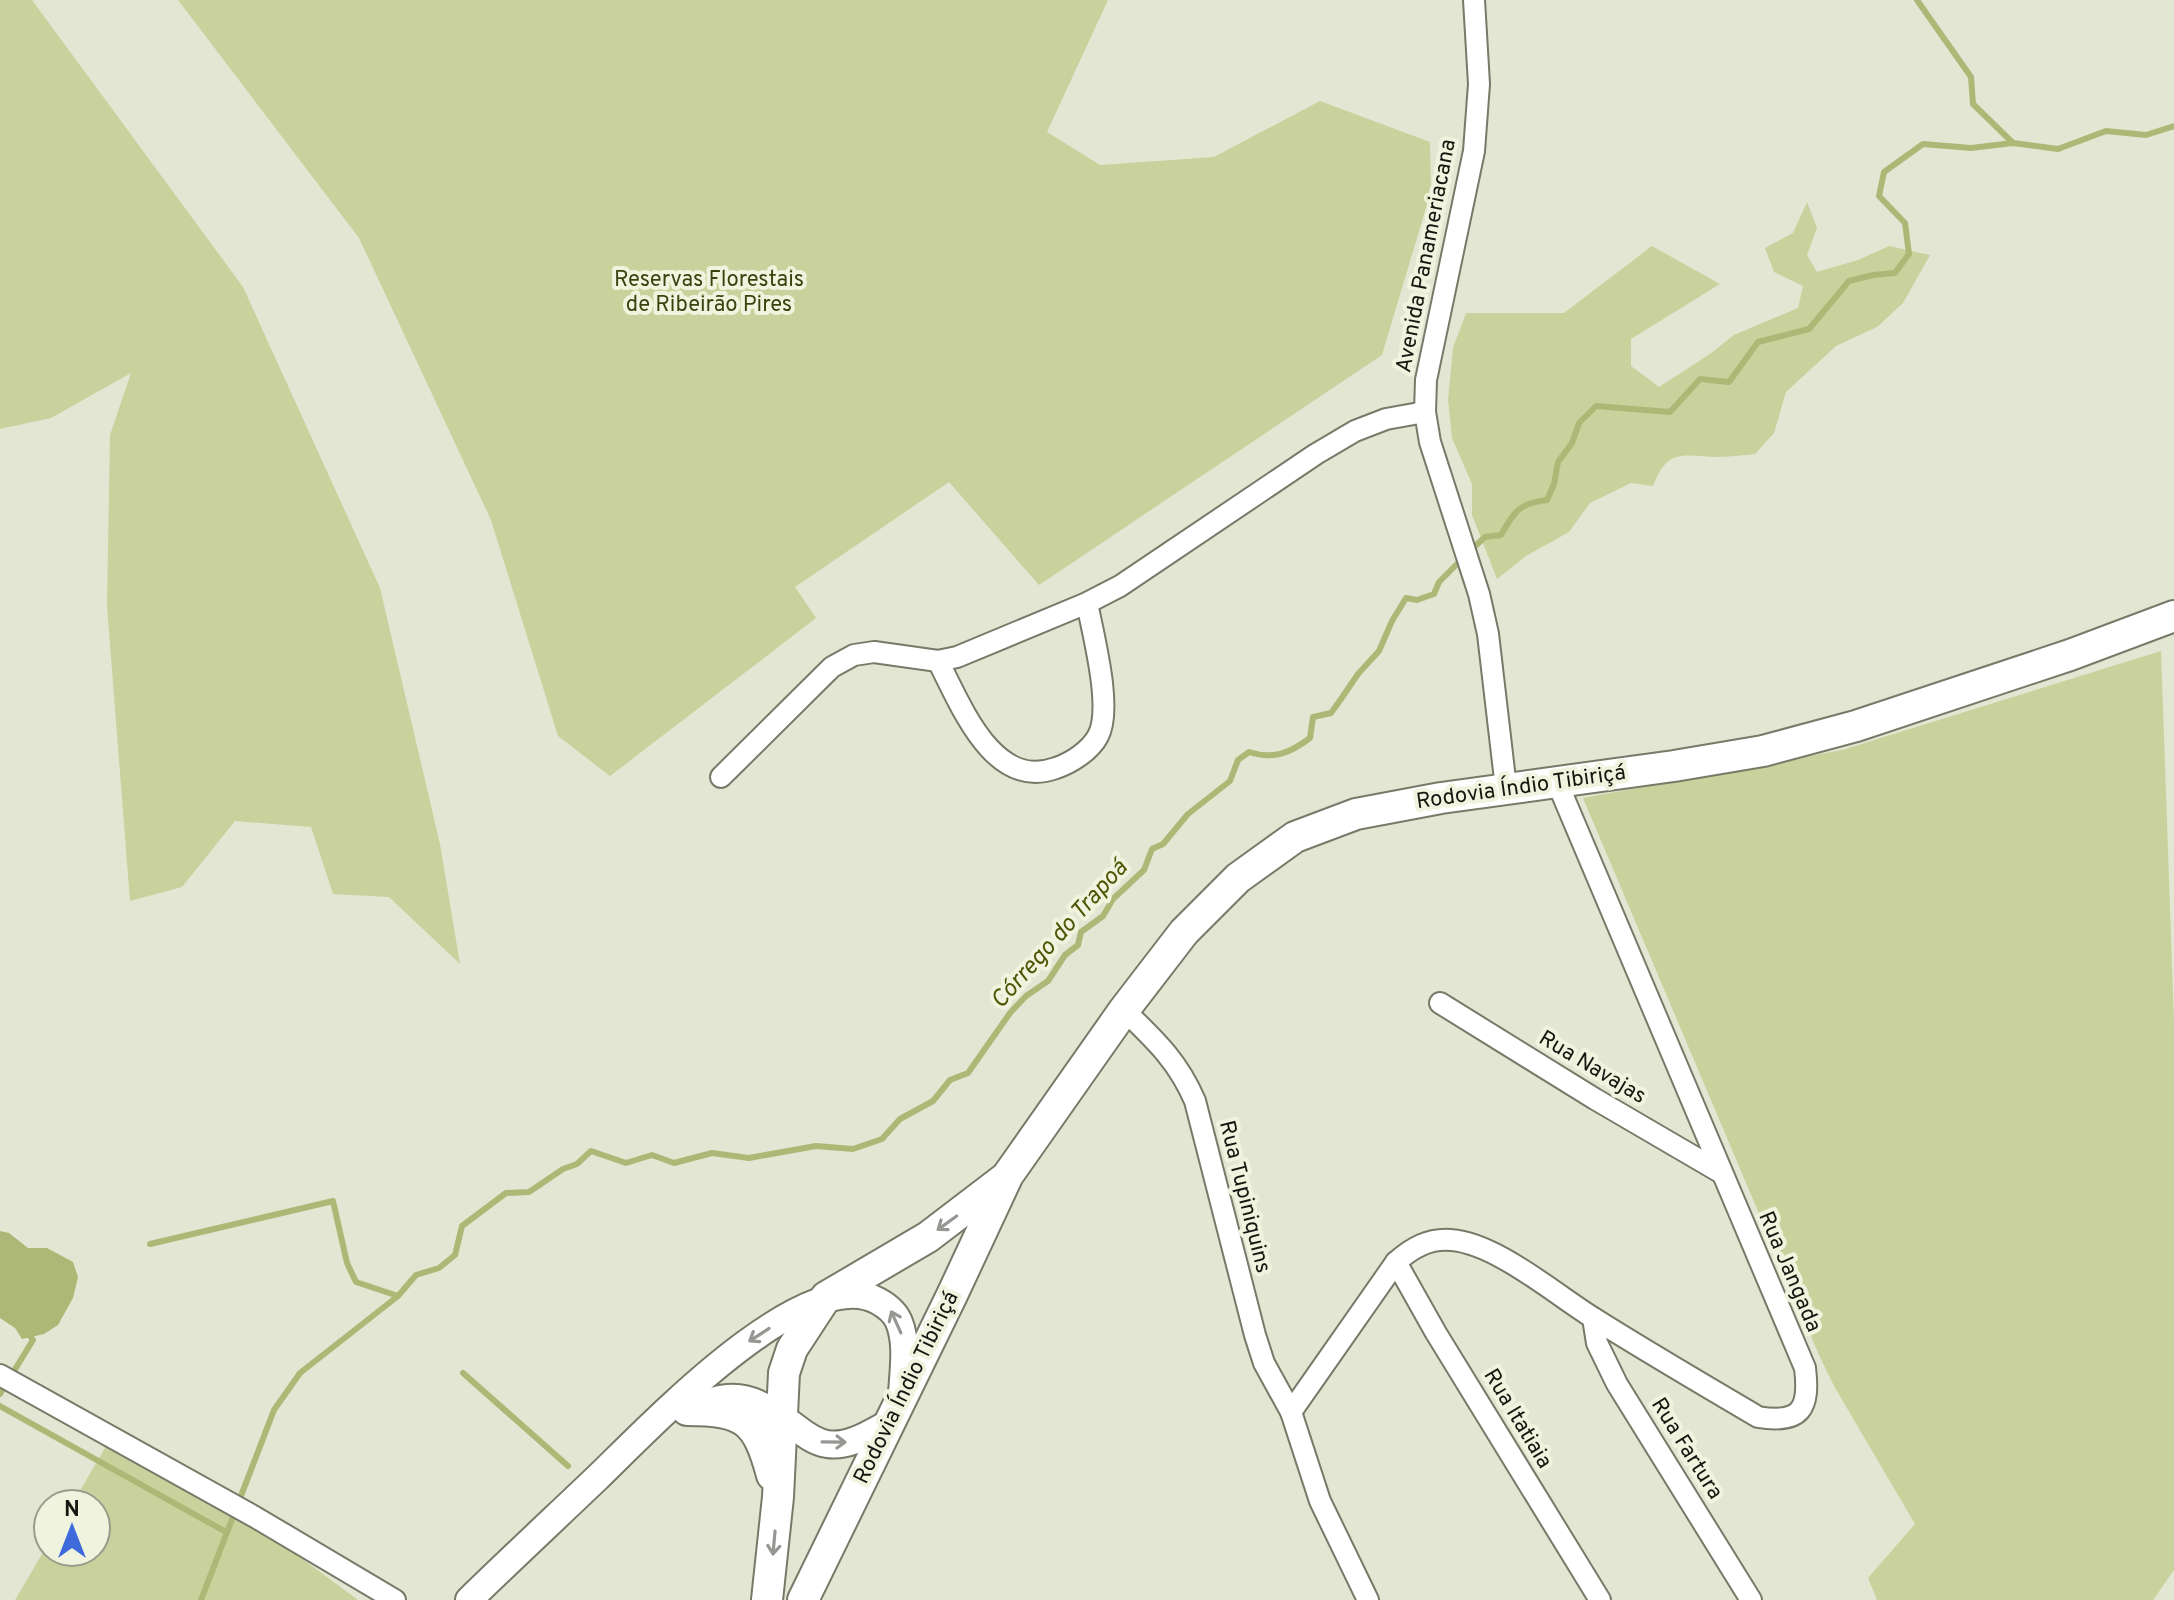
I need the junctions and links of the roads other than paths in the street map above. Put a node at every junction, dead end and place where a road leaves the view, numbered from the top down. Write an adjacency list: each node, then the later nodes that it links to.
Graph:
1 (1474, 0): 2 (street, Avenida Panameriacana)
2 (1425, 412): 3 (street); 8 (street, Avenida Panameriacana)
3 (1087, 603): 5 (street); 5 (street)
4 (2174, 616): 7 (highway, Rodovia Índio Tibiriçá)
5 (938, 661): 6 (street)
6 (721, 777)
7 (1557, 782): 8 (highway, Rodovia Índio Tibiriçá); 11 (street, Rua Jangada)
8 (1506, 788): 10 (highway, Rodovia Índio Tibiriçá)
9 (1440, 1003): 11 (street, Rua Navajas)
10 (1124, 1010): 12 (highway, Rodovia Índio Tibiriçá); 19 (street, Rua Tupiniquins)
11 (1720, 1172): 15 (street, Rua Jangada)
12 (1008, 1175): 14 (highway, Rodovia Índio Tibiriçá, one-way to 14); 18 (highway, Rodovia Índio Tibiriçá)
13 (1396, 1262): 15 (street, Rua Jangada); 19 (street); 28 (street, Rua Itatiaia)
14 (826, 1297): 18 (main road, one-way to 14); 20 (highway, Rodovia Índio Tibiriçá); 21 (main road, one-way to 21)
15 (1593, 1318): 29 (street, Rua Fartura)
16 (0, 1375): 23 (street)
17 (687, 1410): 20 (main road); 21 (main road); 22 (highway)
18 (896, 1410): 20 (main road, one-way to 18); 26 (highway, Rodovia Índio Tibiriçá)
19 (1291, 1412): 27 (street, Rua Tupiniquins)
20 (780, 1416): 22 (highway, Rodovia Índio Tibiriçá)
21 (648, 1429): 24 (main road)
22 (778, 1497): 25 (highway, Rodovia Índio Tibiriçá, one-way to 25)
23 (395, 1600)
24 (469, 1600)
25 (767, 1600)
26 (803, 1600)
27 (1368, 1600)
28 (1600, 1600)
29 (1751, 1600)

